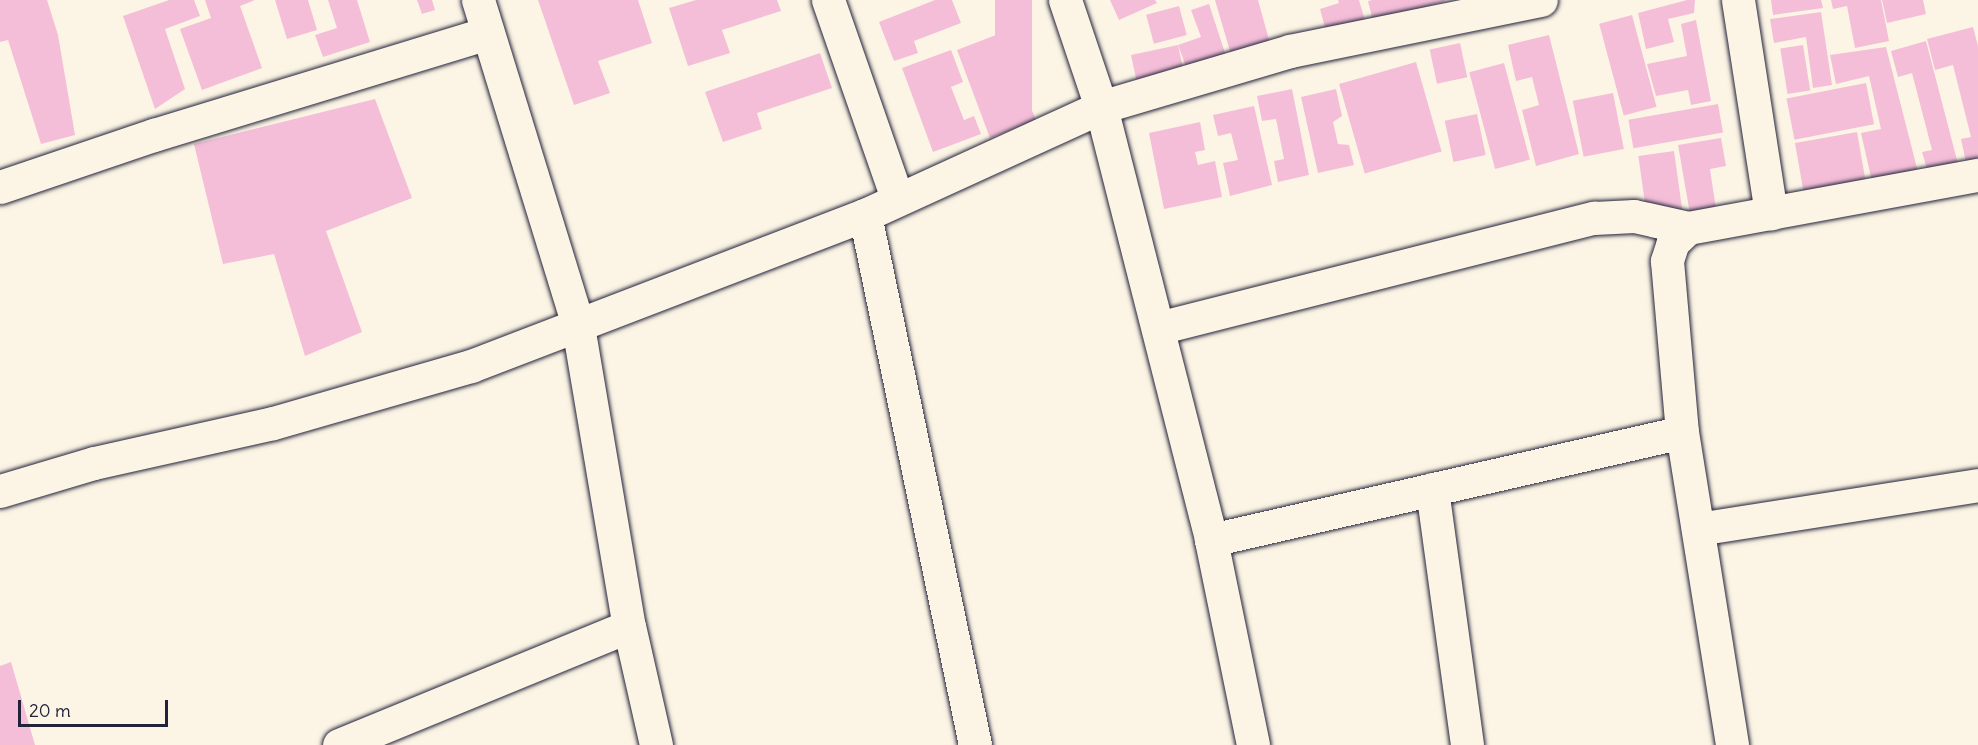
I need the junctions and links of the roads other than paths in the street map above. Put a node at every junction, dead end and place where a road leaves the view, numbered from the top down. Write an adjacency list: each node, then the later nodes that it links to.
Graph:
1 (478, 0): 6 (street)
2 (828, 0): 10 (street)
3 (1065, 0): 7 (street)
4 (1541, 0): 7 (street)
5 (1738, 0): 11 (street)
6 (488, 33): 9 (street); 14 (street)
7 (1101, 106): 10 (street); 15 (street)
8 (1978, 175): 11 (street)
9 (0, 187)
10 (897, 198): 12 (street)
11 (1771, 213): 13 (street)
12 (865, 215): 14 (street); 25 (street)
13 (1688, 228): 15 (street); 16 (street)
14 (578, 326): 19 (street); 22 (street)
15 (1158, 328): 21 (street)
16 (1682, 432): 18 (street); 20 (street)
17 (1978, 485): 20 (street)
18 (1432, 489): 21 (street); 27 (street)
19 (0, 491)
20 (1698, 530): 28 (street)
21 (1212, 540): 26 (street)
22 (629, 626): 23 (street); 24 (street)
23 (343, 744)
24 (656, 745)
25 (975, 745)
26 (1253, 745)
27 (1467, 745)
28 (1732, 745)

